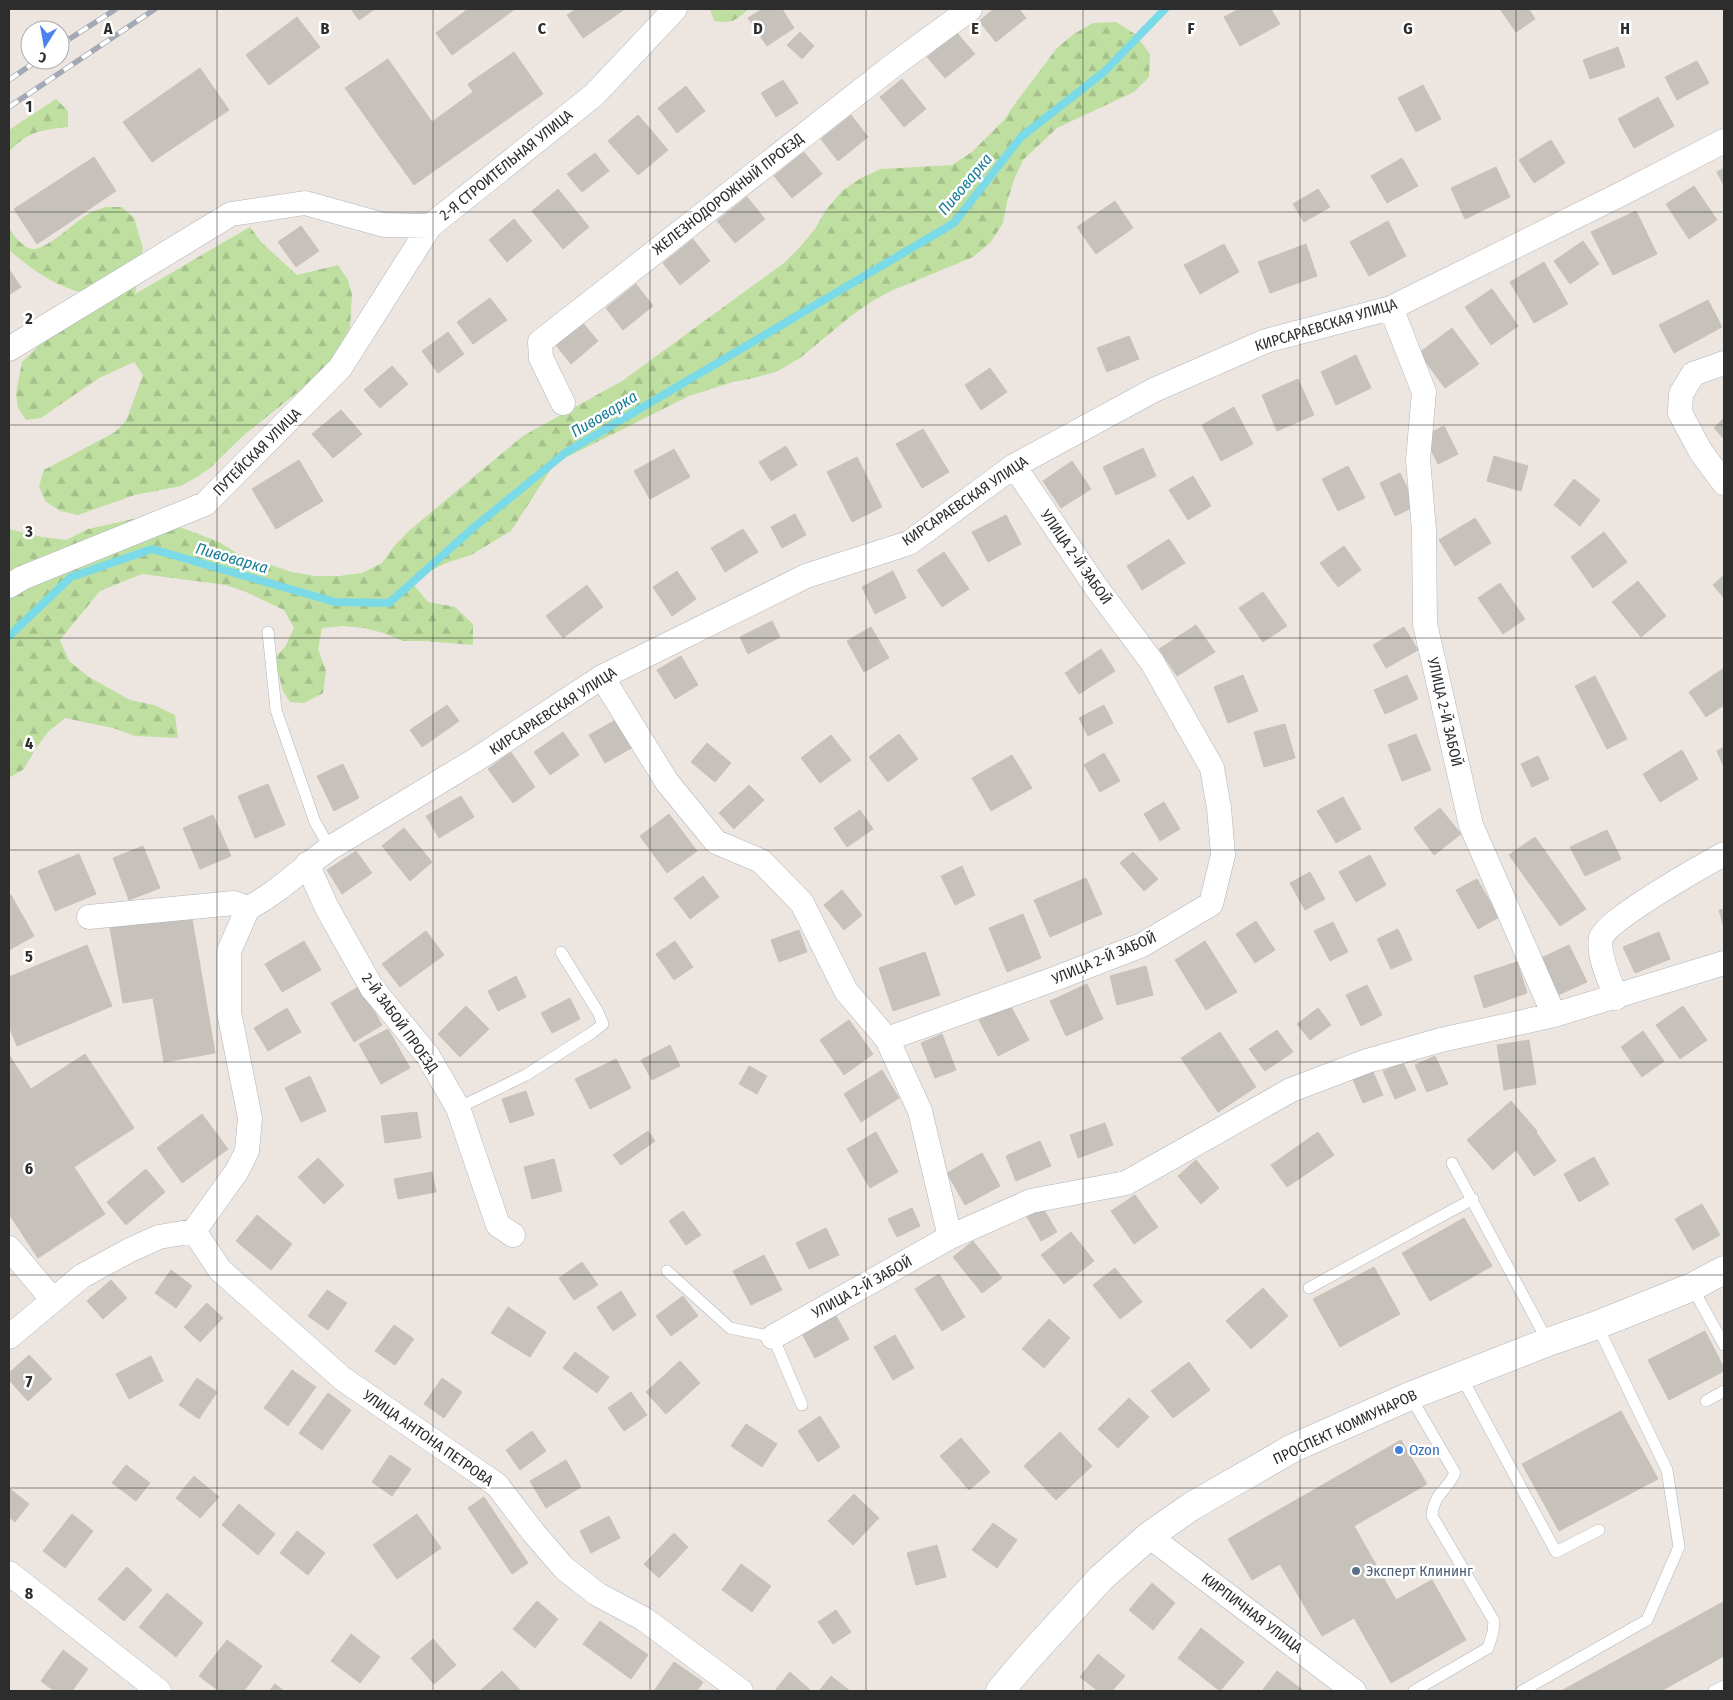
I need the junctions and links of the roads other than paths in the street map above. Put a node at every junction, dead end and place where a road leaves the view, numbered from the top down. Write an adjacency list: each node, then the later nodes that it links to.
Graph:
1 (675, 9): 4 (street, 2-Я СТРОИТЕЛЬНАЯ УЛИЦА)
2 (970, 9): 8 (street, ЖЕЛЕЗНОДОРОЖНЫЙ ПРОЕЗД)
3 (1724, 141): 5 (street, КИРСАРАЕВСКАЯ УЛИЦА)
4 (430, 226): 6 (street, 2-Я СТРОИТЕЛЬНАЯ УЛИЦА); 11 (street, ПУТЕЙСКАЯ УЛИЦА)
5 (1391, 308): 9 (street, КИРСАРАЕВСКАЯ УЛИЦА); 22 (street, УЛИЦА 2-Й ЗАБОЙ)
6 (9, 349)
7 (1724, 363): 10 (street)
8 (563, 403)
9 (1014, 466): 13 (street, КИРСАРАЕВСКАЯ УЛИЦА); 23 (street, УЛИЦА 2-Й ЗАБОЙ)
10 (1724, 483)
11 (9, 586)
12 (268, 632): 14 (lane)
13 (602, 677): 14 (street, КИРСАРАЕВСКАЯ УЛИЦА); 23 (street)
14 (330, 848): 16 (street, КИРСАРАЕВСКАЯ УЛИЦА)
15 (1724, 854): 21 (street)
16 (307, 864): 17 (street, КИРСАРАЕВСКАЯ УЛИЦА); 24 (street, 2-Й ЗАБОЙ ПРОЕЗД)
17 (248, 908): 18 (street); 27 (street)
18 (89, 917)
19 (561, 952): 24 (lane)
20 (1724, 963): 21 (street, УЛИЦА 2-Й ЗАБОЙ)
21 (1616, 998): 22 (street, УЛИЦА 2-Й ЗАБОЙ)
22 (1554, 1015): 29 (street, УЛИЦА 2-Й ЗАБОЙ)
23 (887, 1039): 29 (street)
24 (458, 1108): 28 (street, 2-Й ЗАБОЙ ПРОЕЗД)
25 (1452, 1162): 26 (lane)
26 (1472, 1199): 34 (lane); 39 (lane)
27 (194, 1231): 35 (street); 51 (street, УЛИЦА АНТОНА ПЕТРОВА)
28 (513, 1235)
29 (950, 1237): 38 (street, УЛИЦА 2-Й ЗАБОЙ)
30 (9, 1248): 35 (street)
31 (1724, 1270): 33 (street, ПРОСПЕКТ КОММУНАРОВ)
32 (667, 1271): 38 (lane)
33 (1692, 1287): 36 (street, ПРОСПЕКТ КОММУНАРОВ); 40 (lane)
34 (1309, 1288)
35 (53, 1300): 37 (street)
36 (1597, 1325): 39 (street, ПРОСПЕКТ КОММУНАРОВ); 55 (lane)
37 (9, 1337)
38 (773, 1337): 45 (lane)
39 (1548, 1342): 41 (street, ПРОСПЕКТ КОММУНАРОВ)
40 (1724, 1345)
41 (1461, 1376): 43 (street, ПРОСПЕКТ КОММУНАРОВ); 46 (lane)
42 (1724, 1391): 44 (lane)
43 (1410, 1396): 47 (street, ПРОСПЕКТ КОММУНАРОВ); 54 (lane)
44 (1706, 1401)
45 (802, 1405)
46 (1600, 1530)
47 (1149, 1536): 52 (street, ПРОСПЕКТ КОММУНАРОВ); 53 (street, КИРПИЧНАЯ УЛИЦА)
48 (9, 1573): 50 (street)
49 (1724, 1686): 56 (lane)
50 (159, 1691)
51 (741, 1691)
52 (1000, 1691)
53 (1354, 1691)
54 (1414, 1691)
55 (1522, 1691)
56 (1714, 1691)

